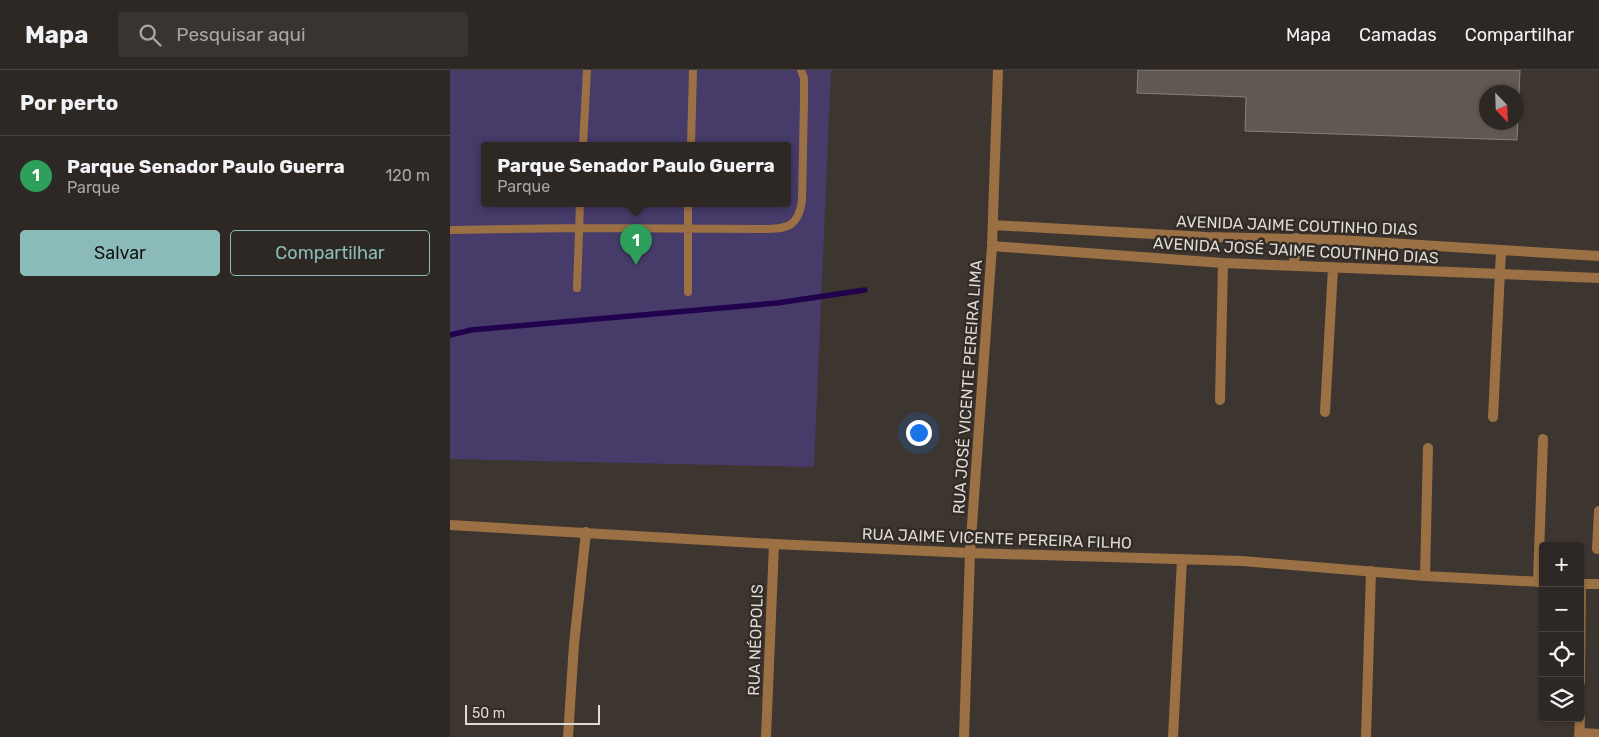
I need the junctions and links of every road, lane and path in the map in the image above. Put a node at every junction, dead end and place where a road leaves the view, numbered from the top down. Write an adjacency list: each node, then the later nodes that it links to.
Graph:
1 (587, 70): 5 (lane)
2 (693, 70): 6 (lane)
3 (801, 70): 11 (lane)
4 (998, 70): 9 (street, RUA JOSÉ VICENTE PEREIRA LIMA)
5 (583, 142)
6 (690, 142)
7 (580, 207): 10 (lane)
8 (688, 207): 11 (lane)
9 (993, 225): 13 (street, AVENIDA JAIME COUTINHO DIAS); 14 (street, RUA JOSÉ VICENTE PEREIRA LIMA)
10 (579, 228): 11 (lane); 12 (lane); 22 (lane)
11 (688, 228): 23 (lane)
12 (450, 230)
13 (1296, 238): 15 (street, AVENIDA JAIME COUTINHO DIAS); 18 (street)
14 (992, 246): 17 (street, AVENIDA JOSÉ JAIME COUTINHO DIAS); 35 (street, RUA JOSÉ VICENTE PEREIRA LIMA)
15 (1501, 251): 16 (street, AVENIDA JAIME COUTINHO DIAS); 20 (street)
16 (1599, 256)
17 (1223, 263): 18 (street, AVENIDA JOSÉ JAIME COUTINHO DIAS); 24 (street)
18 (1294, 266): 19 (street, AVENIDA JOSÉ JAIME COUTINHO DIAS)
19 (1333, 268): 20 (street, AVENIDA JOSÉ JAIME COUTINHO DIAS); 25 (street)
20 (1500, 275): 21 (street, AVENIDA JOSÉ JAIME COUTINHO DIAS); 26 (street)
21 (1599, 278)
22 (577, 288)
23 (688, 292)
24 (1220, 400)
25 (1325, 412)
26 (1493, 417)
27 (1544, 439): 32 (street)
28 (1428, 448): 38 (street)
29 (1599, 511): 34 (street)
30 (450, 525): 31 (street, RUA JAIME VICENTE PEREIRA FILHO)
31 (586, 532): 33 (street, RUA JAIME VICENTE PEREIRA FILHO); 47 (street)
32 (1541, 542)
33 (774, 544): 35 (street, RUA JAIME VICENTE PEREIRA FILHO); 48 (street, RUA NÉOPOLIS)
34 (1597, 549)
35 (970, 553): 36 (street, RUA JAIME VICENTE PEREIRA FILHO); 49 (street, RUA JOSÉ VICENTE PEREIRA LIMA)
36 (1182, 560): 37 (street, RUA JAIME VICENTE PEREIRA FILHO); 50 (street)
37 (1371, 571): 38 (street, RUA JAIME VICENTE PEREIRA FILHO); 51 (street)
38 (1425, 576): 39 (street, RUA JAIME VICENTE PEREIRA FILHO)
39 (1539, 582)
40 (1584, 584): 41 (street)
41 (1599, 584)
42 (1581, 587): 43 (street)
43 (1580, 677)
44 (1580, 722): 46 (street)
45 (1599, 734): 46 (street)
46 (1580, 735)
47 (568, 737)
48 (766, 737)
49 (964, 737)
50 (1173, 737)
51 (1366, 737)

